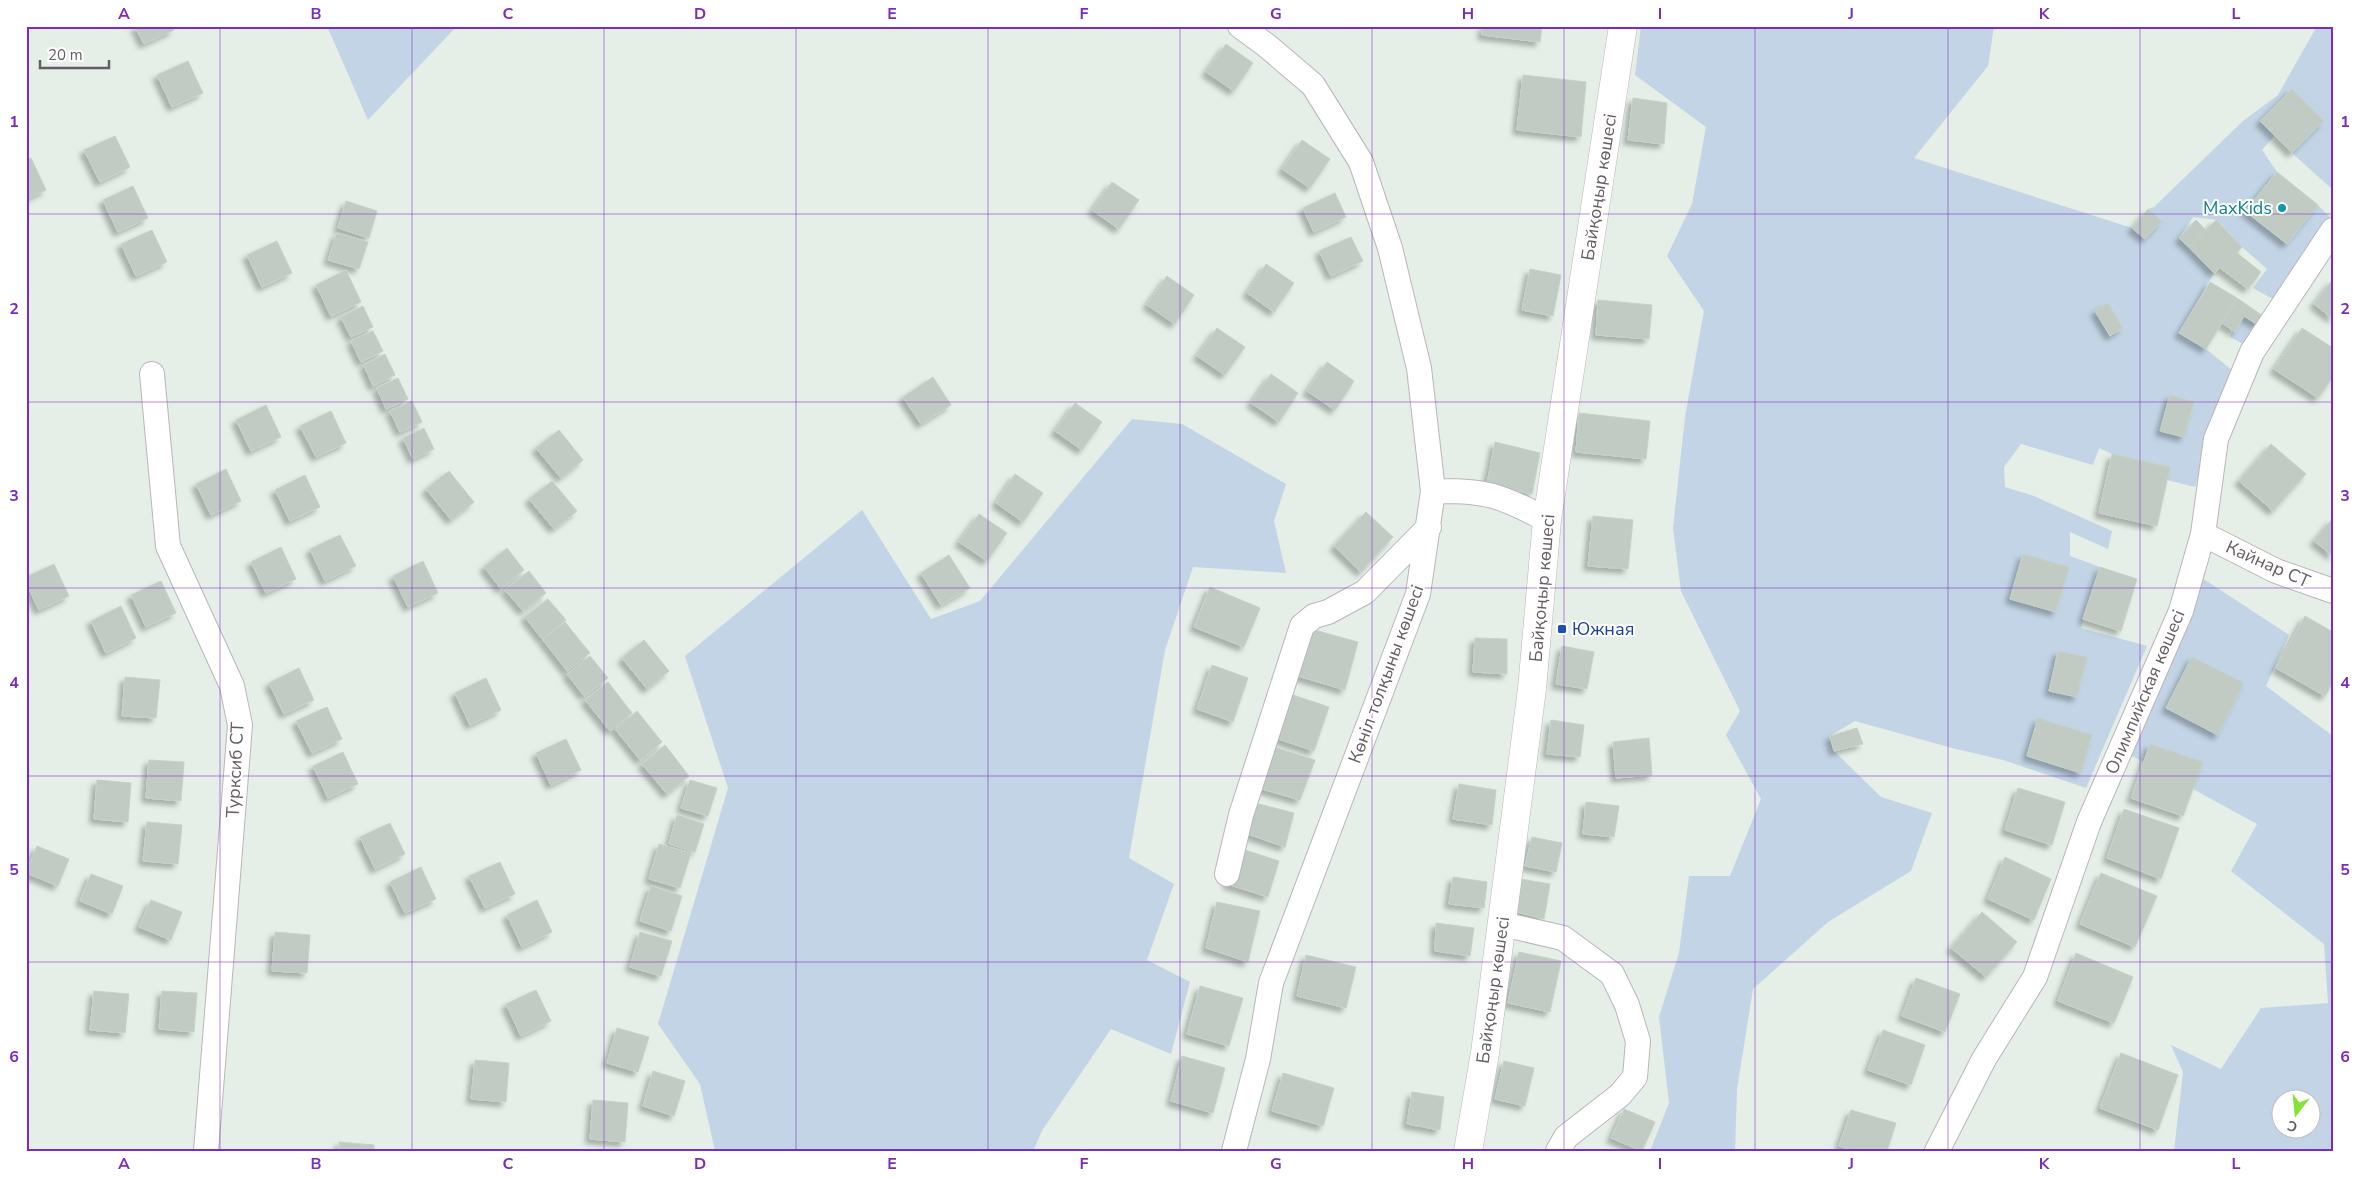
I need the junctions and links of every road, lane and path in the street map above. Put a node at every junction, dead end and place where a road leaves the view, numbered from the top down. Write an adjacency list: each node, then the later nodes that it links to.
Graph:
1 (1240, 26): 5 (street, Көніл толқыны көшесі)
2 (1623, 26): 6 (street, Байқоңыр көшесі)
3 (2333, 230): 8 (street, Олимпийская көшесі)
4 (152, 374): 12 (street, Турксиб СТ)
5 (1433, 491): 6 (street); 7 (street, Көніл толқыны көшесі)
6 (1548, 520): 11 (street, Байқоңыр көшесі)
7 (1429, 527): 10 (street); 13 (street, Көніл толқыны көшесі)
8 (2203, 534): 9 (street, Кайнар СТ); 16 (street, Олимпийская көшесі)
9 (2333, 591)
10 (1227, 874)
11 (1502, 924): 14 (street, Байқоңыр көшесі); 15 (street)
12 (206, 1151)
13 (1234, 1151)
14 (1468, 1151)
15 (1558, 1151)
16 (1937, 1151)

